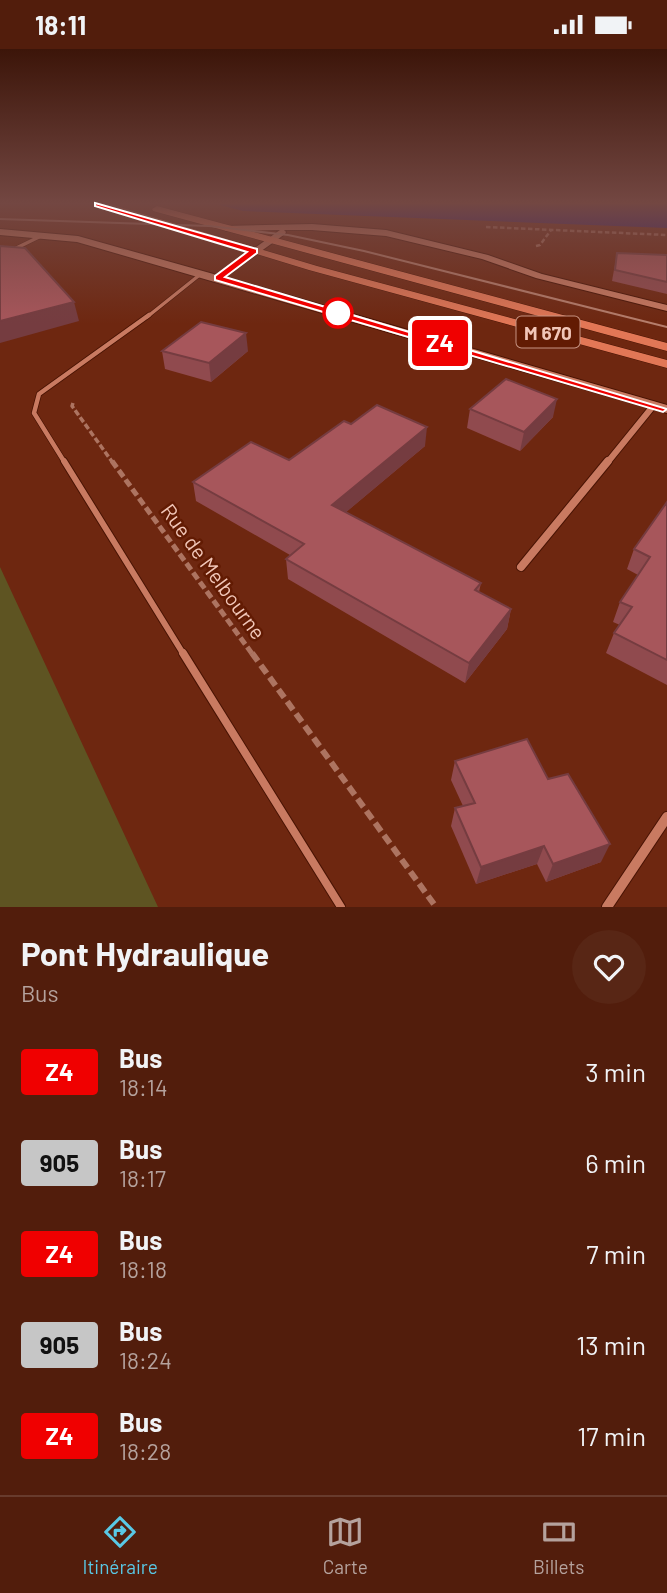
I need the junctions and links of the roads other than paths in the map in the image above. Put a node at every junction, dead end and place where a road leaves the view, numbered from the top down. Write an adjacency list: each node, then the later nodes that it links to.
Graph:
1 (24, 244): 8 (lane)
2 (93, 244): 9 (street)
3 (231, 244): 7 (main road, M 670)
4 (263, 244): 7 (street)
5 (284, 244): 12 (main road, M 670)
6 (433, 244): 11 (street)
7 (254, 251): 10 (street); 13 (main road, M 670)
8 (0, 256)
9 (202, 273): 10 (street); 18 (lane)
10 (218, 278): 14 (street)
11 (667, 308)
12 (667, 347)
13 (667, 364)
14 (654, 405): 15 (street); 16 (street)
15 (667, 409)
16 (521, 567)
17 (667, 817): 19 (street)
18 (341, 907)
19 (607, 907)

